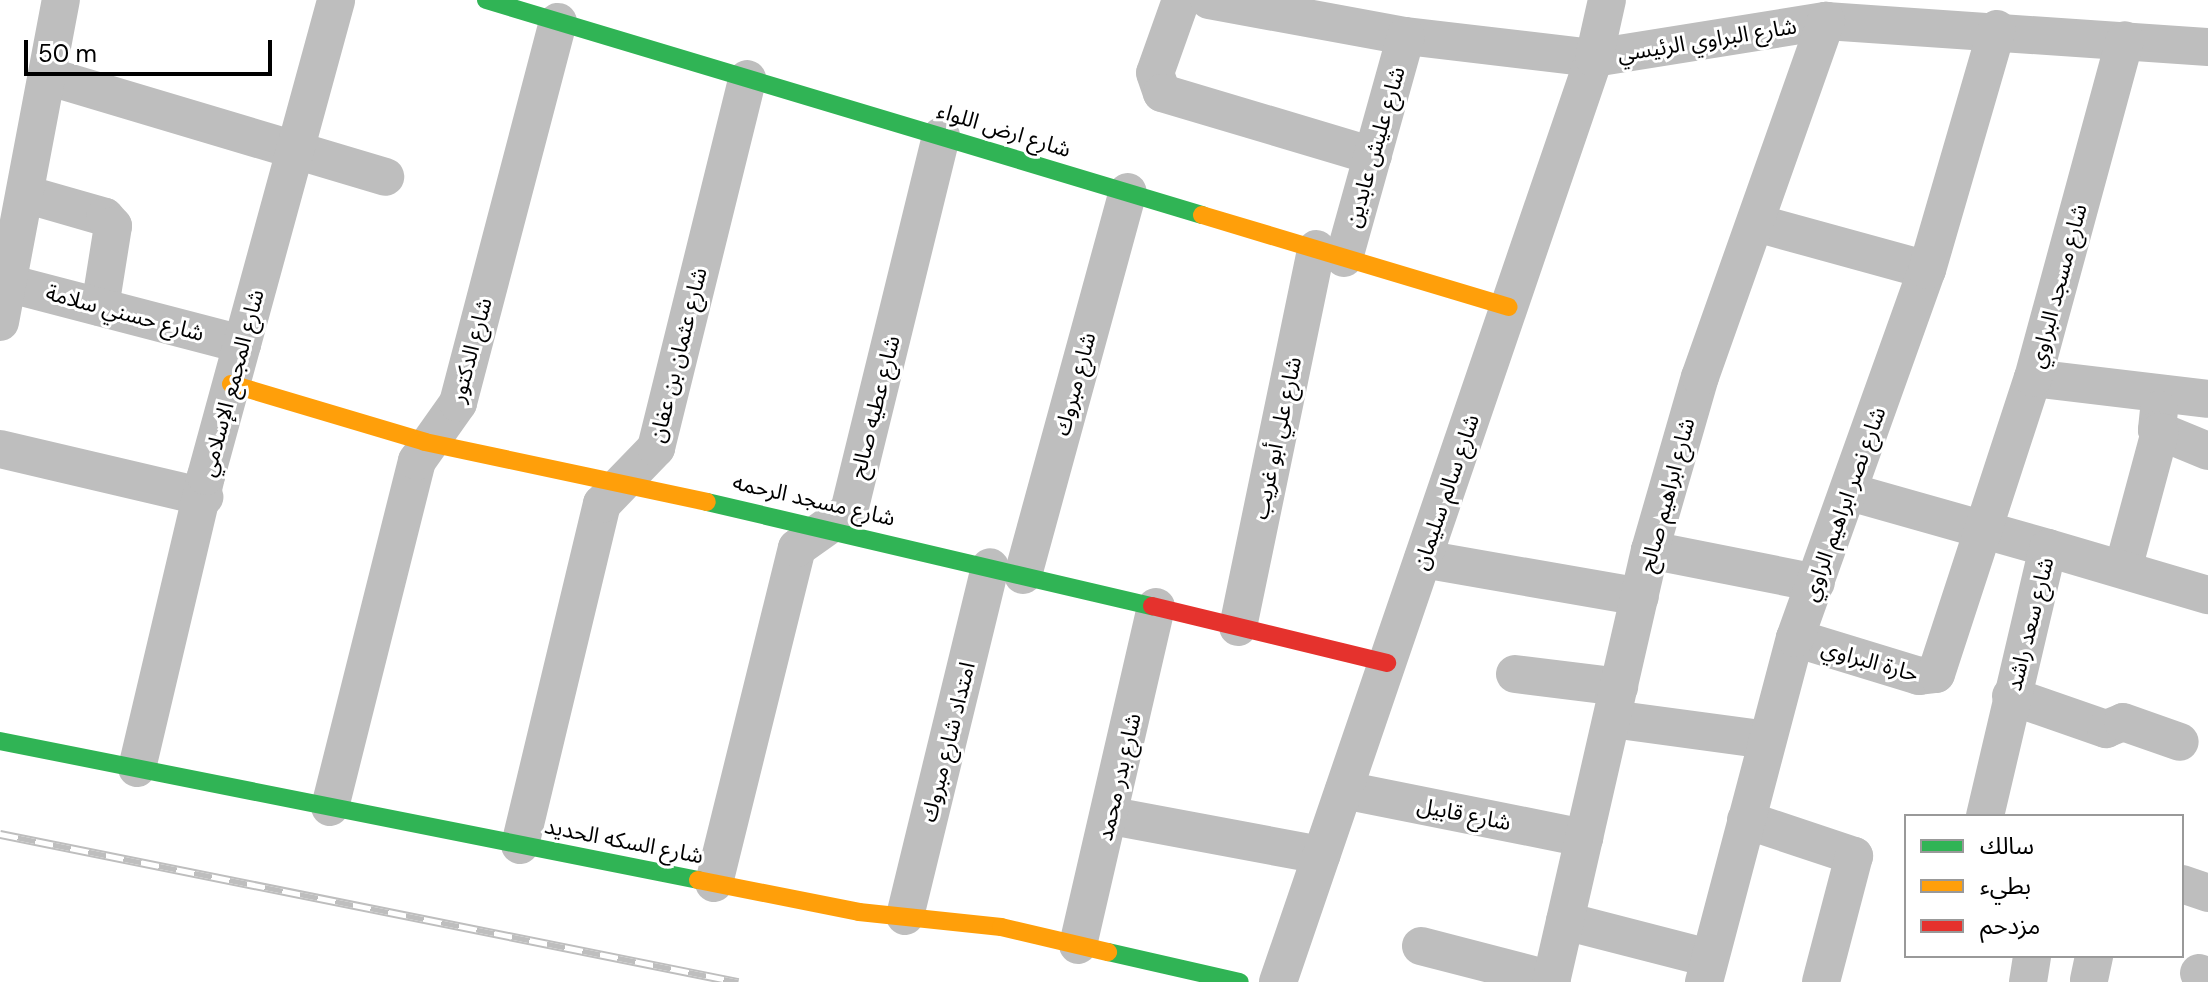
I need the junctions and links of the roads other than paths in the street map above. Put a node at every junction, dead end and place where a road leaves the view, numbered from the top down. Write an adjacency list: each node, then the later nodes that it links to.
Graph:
1 (61, 0): 15 (street)
2 (336, 0): 18 (street, شارع المجمع الإسلامي)
3 (486, 0): 9 (street, شارع ارض اللواء)
4 (1181, 0): 19 (street)
5 (1209, 0): 10 (street, شارع البراوي الرئيسي)
6 (1607, 0): 14 (street, شارع سالم سليمان)
7 (1790, 14): 8 (street, شارع البراوي الرئيسي); 14 (street, شارع البراوي الرئيسي)
8 (1826, 21): 11 (street, شارع البراوي الرئيسي); 23 (street, شارع ابراهيم صالح)
9 (558, 22): 16 (street, شارع ارض اللواء); 36 (street, شارع الدكتور)
10 (1384, 22): 14 (street, شارع البراوي الرئيسي); 19 (street, شارع عليش عابدين)
11 (1997, 29): 12 (street, شارع البراوي الرئيسي); 25 (street, شارع نصر ابراهيم الراوي)
12 (2125, 40): 13 (street, شارع البراوي الرئيسي); 31 (street, شارع مسجد البراوي)
13 (2208, 47)
14 (1594, 58): 28 (street, شارع سالم سليمان)
15 (47, 76): 18 (street); 22 (street)
16 (747, 79): 17 (street, شارع ارض اللواء); 39 (street, شارع عثمان بن عفان)
17 (941, 136): 21 (street, شارع ارض اللواء); 42 (street, شارع عطيه صالح)
18 (295, 150): 20 (street); 30 (street, شارع المجمع الإسلامي)
19 (1373, 156): 24 (street, شارع عليش عابدين)
20 (385, 177)
21 (1128, 192): 24 (street, شارع ارض اللواء); 48 (street, شارع مبروك)
22 (25, 194): 26 (street); 27 (street)
23 (1760, 224): 25 (street); 45 (street, شارع ابراهيم صالح)
24 (1330, 253): 28 (street, شارع ارض اللواء); 53 (street, شارع علي أبو غريب)
25 (1927, 270): 40 (street, شارع نصر ابراهيم الراوي)
26 (7, 283): 27 (street, شارع حسني سلامة); 29 (street)
27 (100, 307): 30 (street, شارع حسني سلامة)
28 (1509, 307): 46 (street, شارع سالم سليمان)
29 (0, 322)
30 (242, 344): 32 (street, شارع المجمع الإسلامي)
31 (2033, 378): 33 (street); 43 (street, شارع مسجد البراوي)
32 (231, 384): 36 (street, شارع مسجد الرحمه); 41 (street, شارع المجمع الإسلامي)
33 (2164, 395): 34 (street); 35 (street)
34 (2208, 399)
35 (2160, 432): 38 (street); 47 (street)
36 (425, 442): 39 (street, شارع مسجد الرحمه); 64 (street, شارع الدكتور)
37 (0, 449): 41 (street)
38 (2208, 451)
39 (621, 480): 42 (street, شارع مسجد الرحمه); 69 (street, شارع عثمان بن عفان)
40 (1850, 492): 43 (street); 49 (street, شارع نصر ابراهيم الراوي)
41 (204, 497): 62 (street, شارع المجمع الإسلامي)
42 (827, 527): 48 (street, شارع مسجد الرحمه); 71 (street, شارع عطيه صالح)
43 (1984, 528): 44 (street); 54 (street, حارة البراوي)
44 (2048, 548): 47 (street, شارع سعد راشد); 57 (street, شارع سعد راشد)
45 (1650, 550): 49 (street); 51 (street, شارع ابراهيم صالح)
46 (1423, 559): 51 (street); 55 (street, شارع سالم سليمان)
47 (2123, 569): 50 (street, شارع سعد راشد)
48 (1006, 571): 52 (street, شارع مسجد الرحمه); 74 (street, امتداد شارع مبروك)
49 (1816, 583): 54 (street, شارع نصر ابراهيم الراوي)
50 (2208, 595)
51 (1640, 597): 58 (street, شارع ابراهيم صالح)
52 (1156, 607): 53 (street, شارع مسجد الرحمه); 66 (street, شارع بدر محمد)
53 (1238, 627): 55 (street, شارع مسجد الرحمه)
54 (1795, 638): 59 (street, شارع نصر ابراهيم الراوي)
55 (1387, 663): 63 (street, شارع سالم سليمان)
56 (1515, 674): 58 (street)
57 (2011, 696): 61 (street); 65 (street, شارع سعد راشد)
58 (1615, 703): 59 (street); 68 (street, شارع ابراهيم صالح)
59 (1767, 740): 67 (street, شارع نصر ابراهيم الراوي)
60 (0, 741): 62 (street, شارع السكه الحديد)
61 (2180, 742)
62 (137, 768): 64 (street, شارع السكه الحديد)
63 (1344, 790): 68 (street, شارع قابيل); 70 (street, شارع سالم سليمان)
64 (330, 807): 69 (street, شارع السكه الحديد)
65 (1985, 814)
66 (1112, 816): 70 (street); 76 (street, شارع بدر محمد)
67 (1746, 820): 79 (street, شارع نصر ابراهيم الراوي); 83 (street)
68 (1584, 838): 75 (street, شارع ابراهيم صالح)
69 (520, 845): 71 (street, شارع السكه الحديد)
70 (1321, 855): 82 (street, شارع سالم سليمان)
71 (714, 883): 74 (street, شارع السكه الحديد)
72 (2184, 885): 73 (street)
73 (2208, 893)
74 (905, 916): 76 (street, شارع السكه الحديد)
75 (1565, 921): 79 (street); 80 (street, شارع ابراهيم صالح)
76 (1078, 945): 81 (street, شارع السكه الحديد)
77 (1421, 946): 80 (street)
78 (2032, 958): 84 (street)
79 (1706, 970)
80 (1552, 981)
81 (1240, 982)
82 (1278, 982)
83 (1821, 982)
84 (2028, 982)

